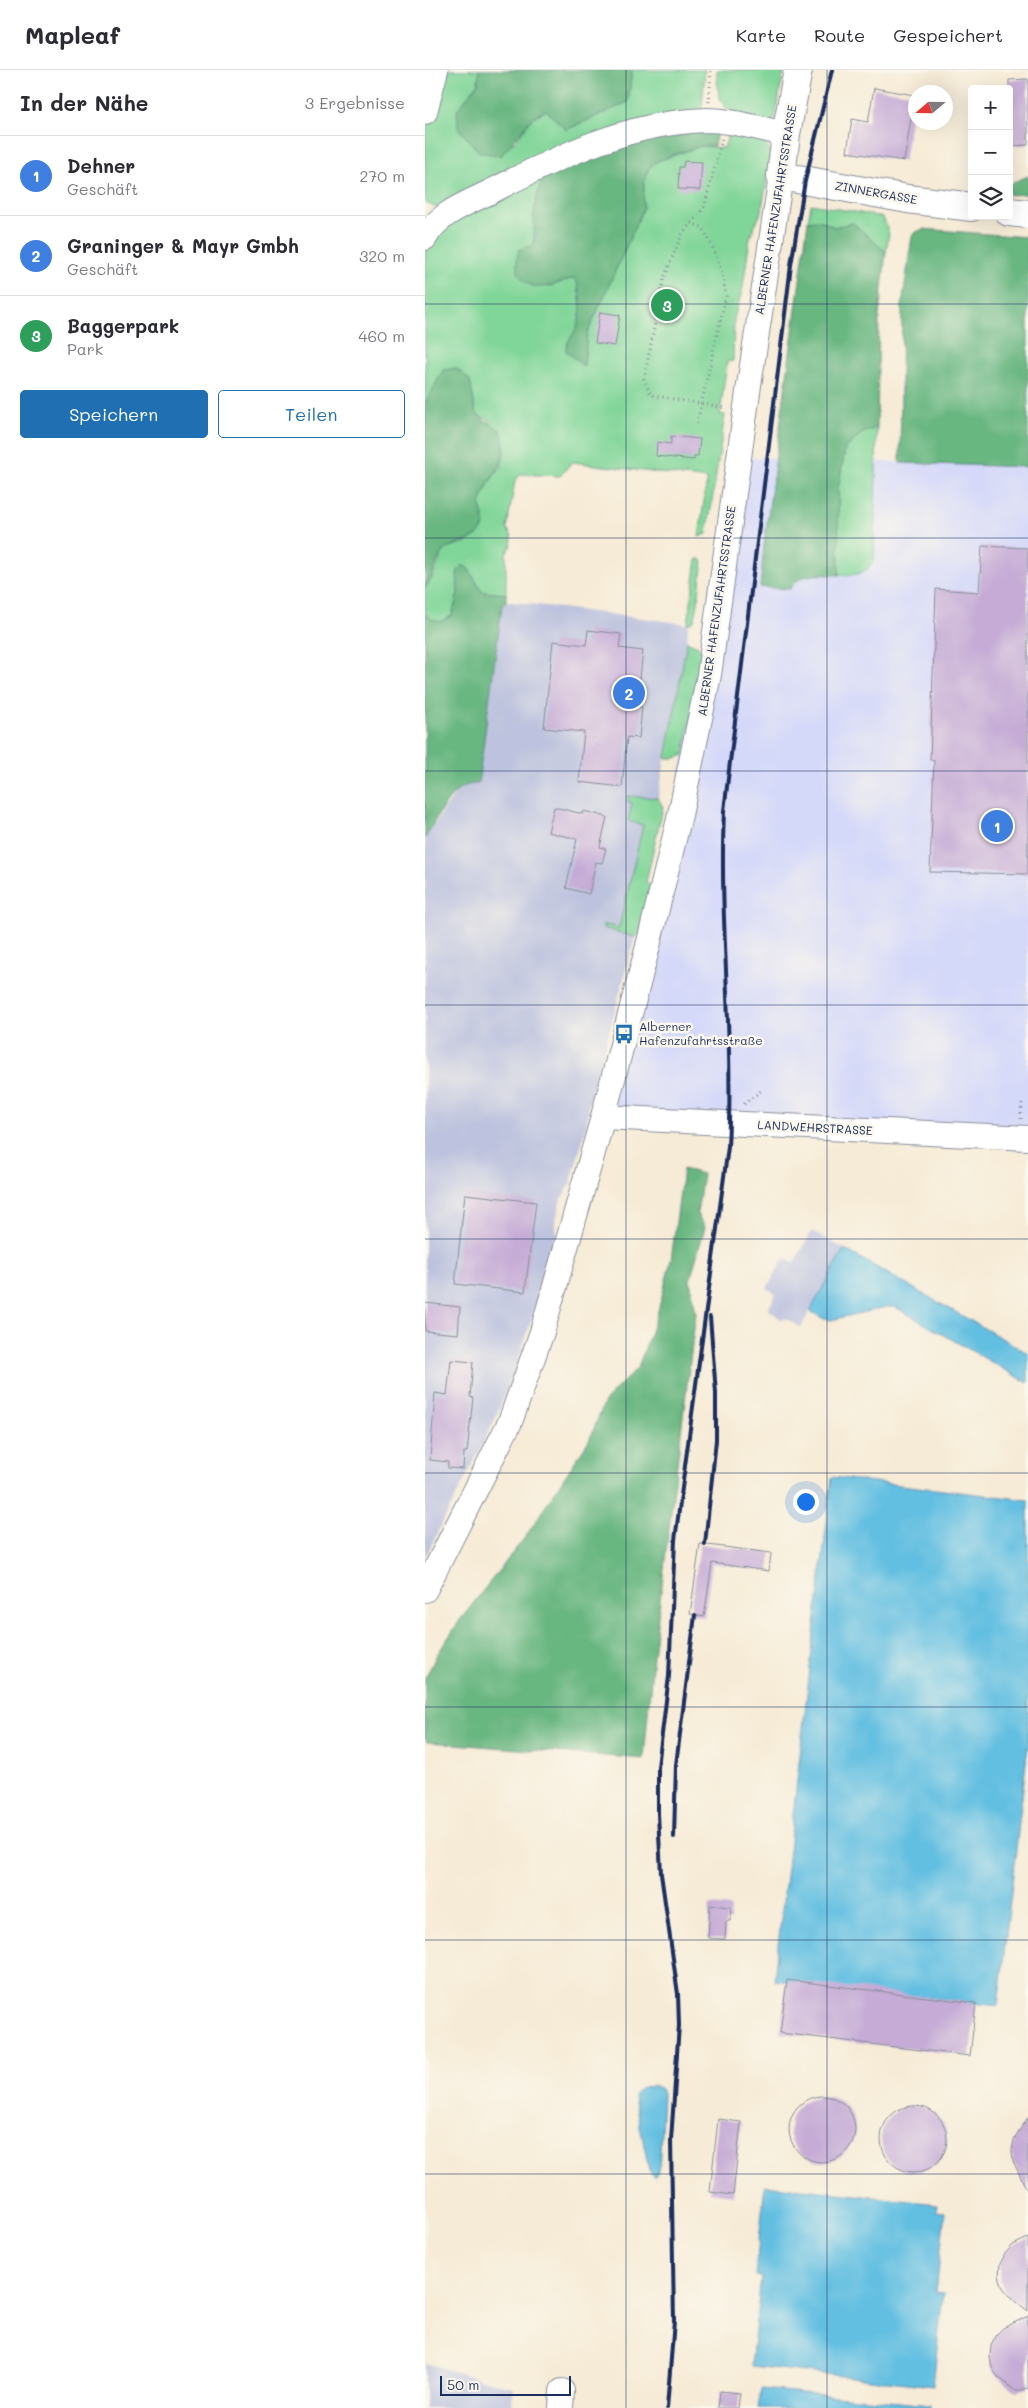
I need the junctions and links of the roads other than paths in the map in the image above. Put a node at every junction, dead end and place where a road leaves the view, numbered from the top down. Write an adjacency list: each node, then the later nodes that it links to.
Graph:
1 (436, 70): 3 (street)
2 (798, 70): 4 (main road, ALBERNER HAFENZUFAHRTSSTRASSE)
3 (425, 112)
4 (786, 134): 5 (main road, ALBERNER HAFENZUFAHRTSSTRASSE); 9 (street)
5 (781, 176): 6 (main road, ZINNERGASSE); 10 (street, ALBERNER HAFENZUFAHRTSSTRASSE)
6 (968, 206)
7 (1013, 212): 8 (main road)
8 (1028, 214)
9 (427, 227)
10 (603, 1117): 11 (street, LANDWEHRSTRASSE); 12 (street, ALBERNER HAFENZUFAHRTSSTRASSE)
11 (1024, 1129)
12 (425, 1590)

